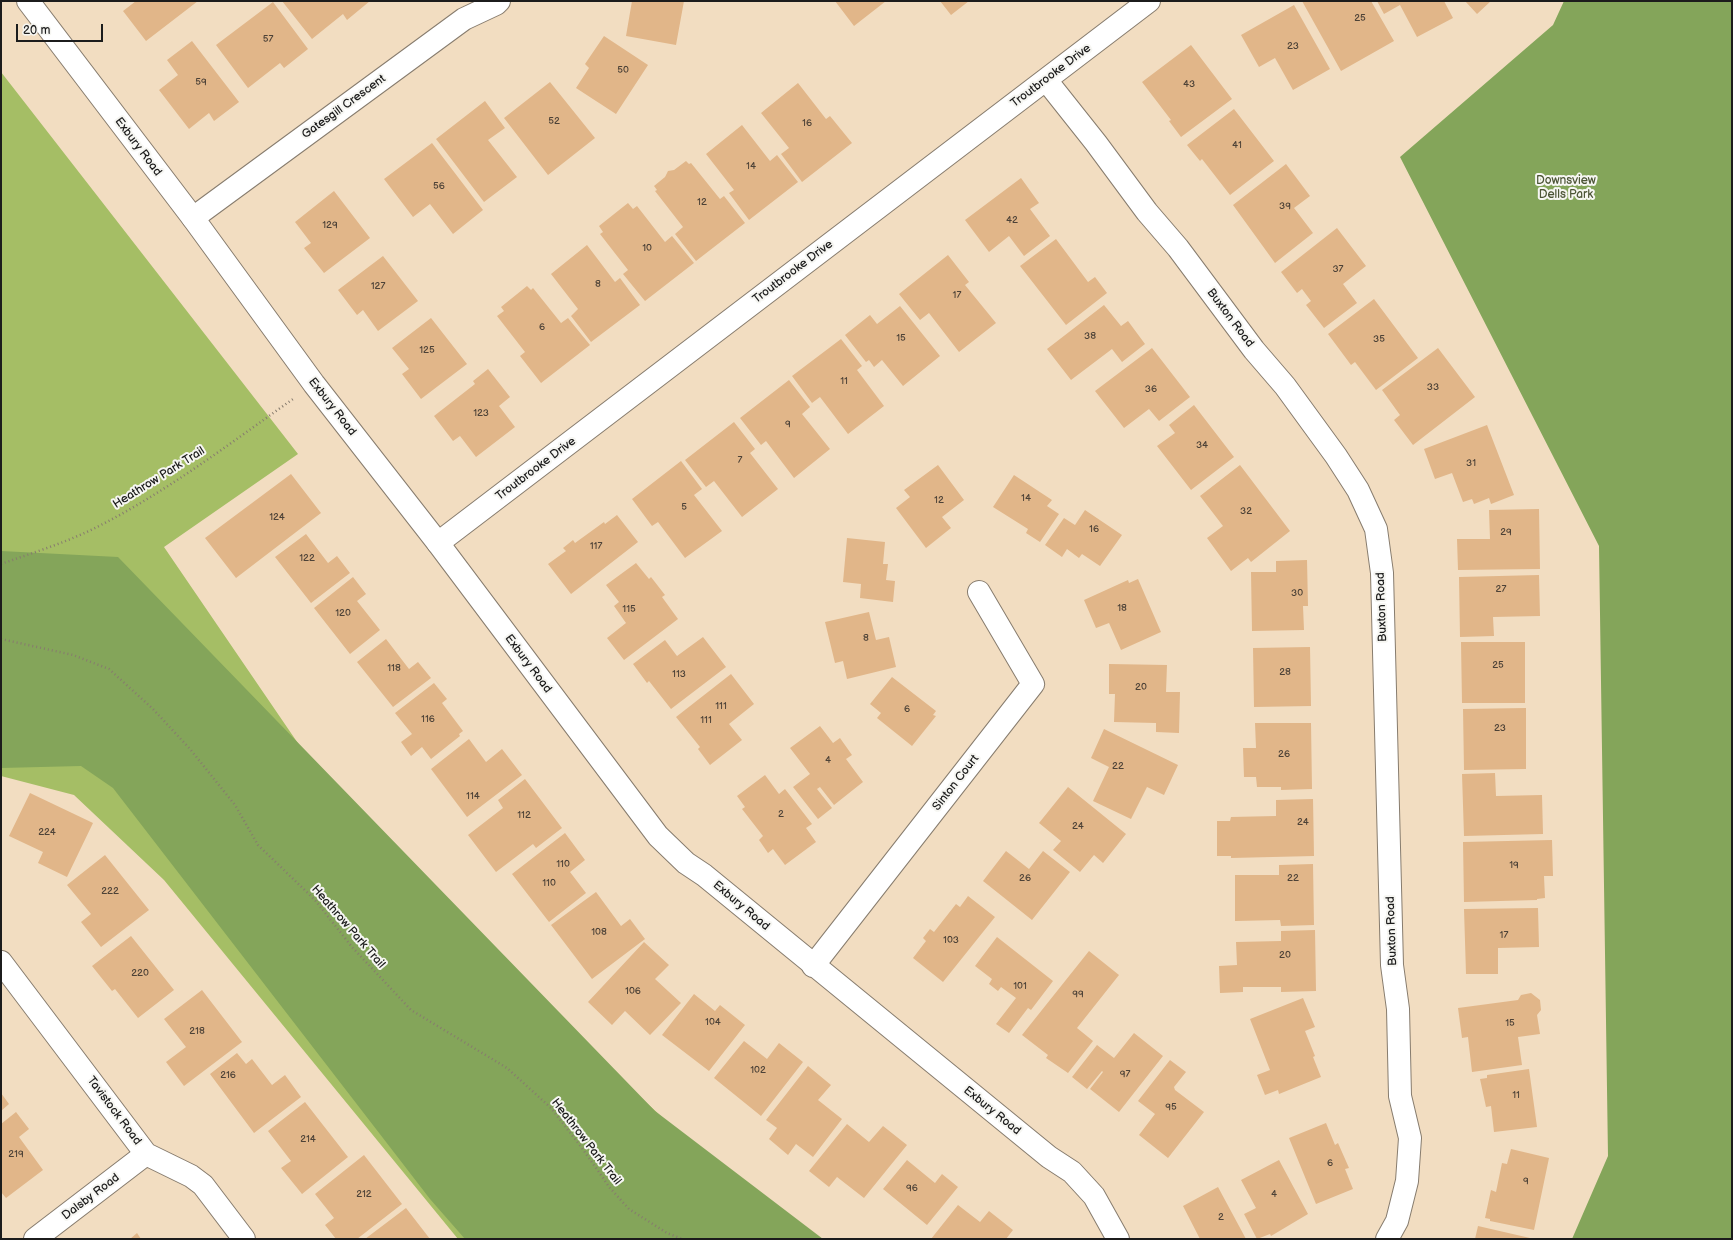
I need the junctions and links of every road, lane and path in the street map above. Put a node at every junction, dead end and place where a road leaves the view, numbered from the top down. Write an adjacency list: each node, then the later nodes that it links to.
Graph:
1 (28, 1): 5 (street, Exbury Road)
2 (499, 1): 5 (street, Gatesgill Crescent)
3 (1149, 1): 4 (street, Troutbrooke Drive)
4 (1046, 80): 7 (street, Troutbrooke Drive); 18 (street, Buxton Road)
5 (193, 218): 6 (street, Exbury Road)
6 (314, 384): 7 (street, Exbury Road); 8 (path, Heathrow Park Trail)
7 (438, 543): 12 (street, Exbury Road)
8 (1, 564)
9 (979, 592): 12 (street, Sinton Court)
10 (1, 639): 16 (path, Heathrow Park Trail)
11 (1, 962): 13 (street, Tavistock Road)
12 (813, 966): 17 (street, Exbury Road)
13 (146, 1154): 14 (street, Dalsby Road); 15 (street, Tavistock Road)
14 (35, 1239)
15 (244, 1239)
16 (682, 1239)
17 (1118, 1239)
18 (1387, 1239)

